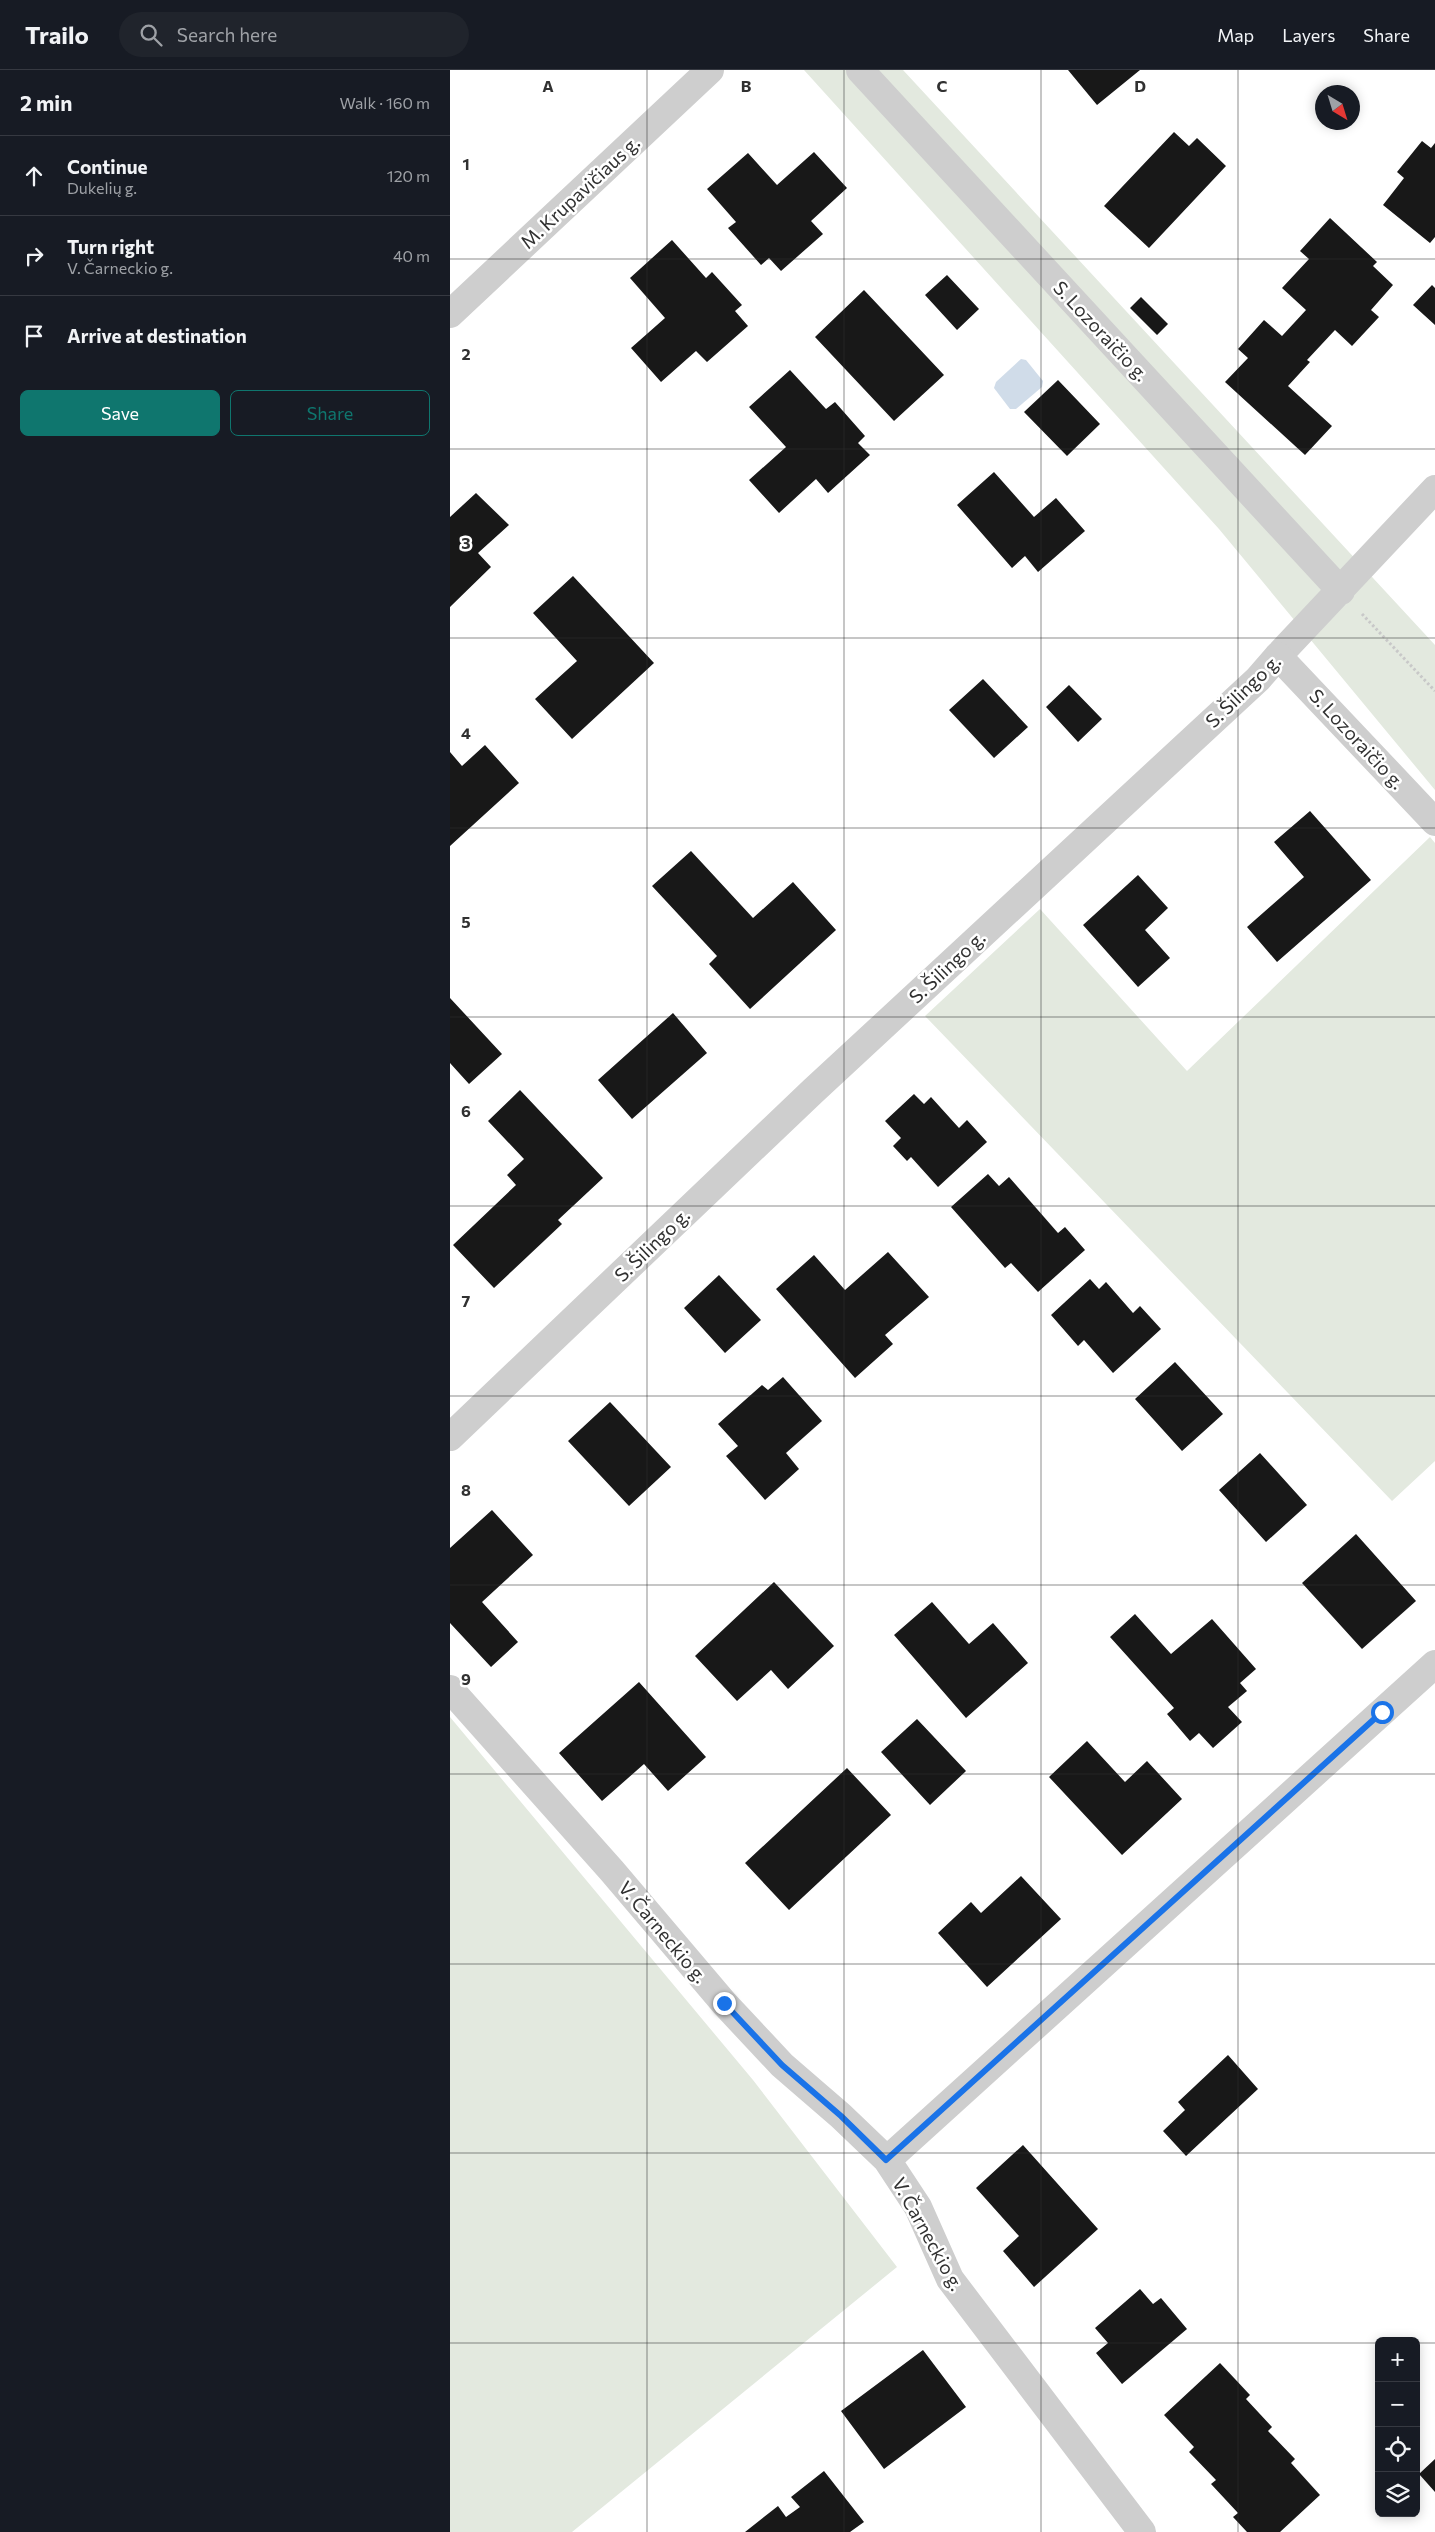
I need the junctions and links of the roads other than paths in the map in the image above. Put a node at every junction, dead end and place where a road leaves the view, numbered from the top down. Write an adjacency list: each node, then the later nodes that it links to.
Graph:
1 (710, 70): 3 (street, M. Krupavičiaus g.)
2 (860, 70): 5 (street, S. Lozoraičio g.)
3 (450, 314)
4 (1435, 489): 5 (street, S. Šilingo g.)
5 (1341, 591): 6 (street, S. Šilingo g.)
6 (1278, 656): 7 (street, S. Lozoraičio g.); 8 (street, S. Šilingo g.)
7 (1435, 822)
8 (450, 1437)
9 (1435, 1664): 11 (street)
10 (450, 1689): 11 (street, V. Čarneckio g.)
11 (886, 2160): 12 (street, V. Čarneckio g.)
12 (1142, 2532)

